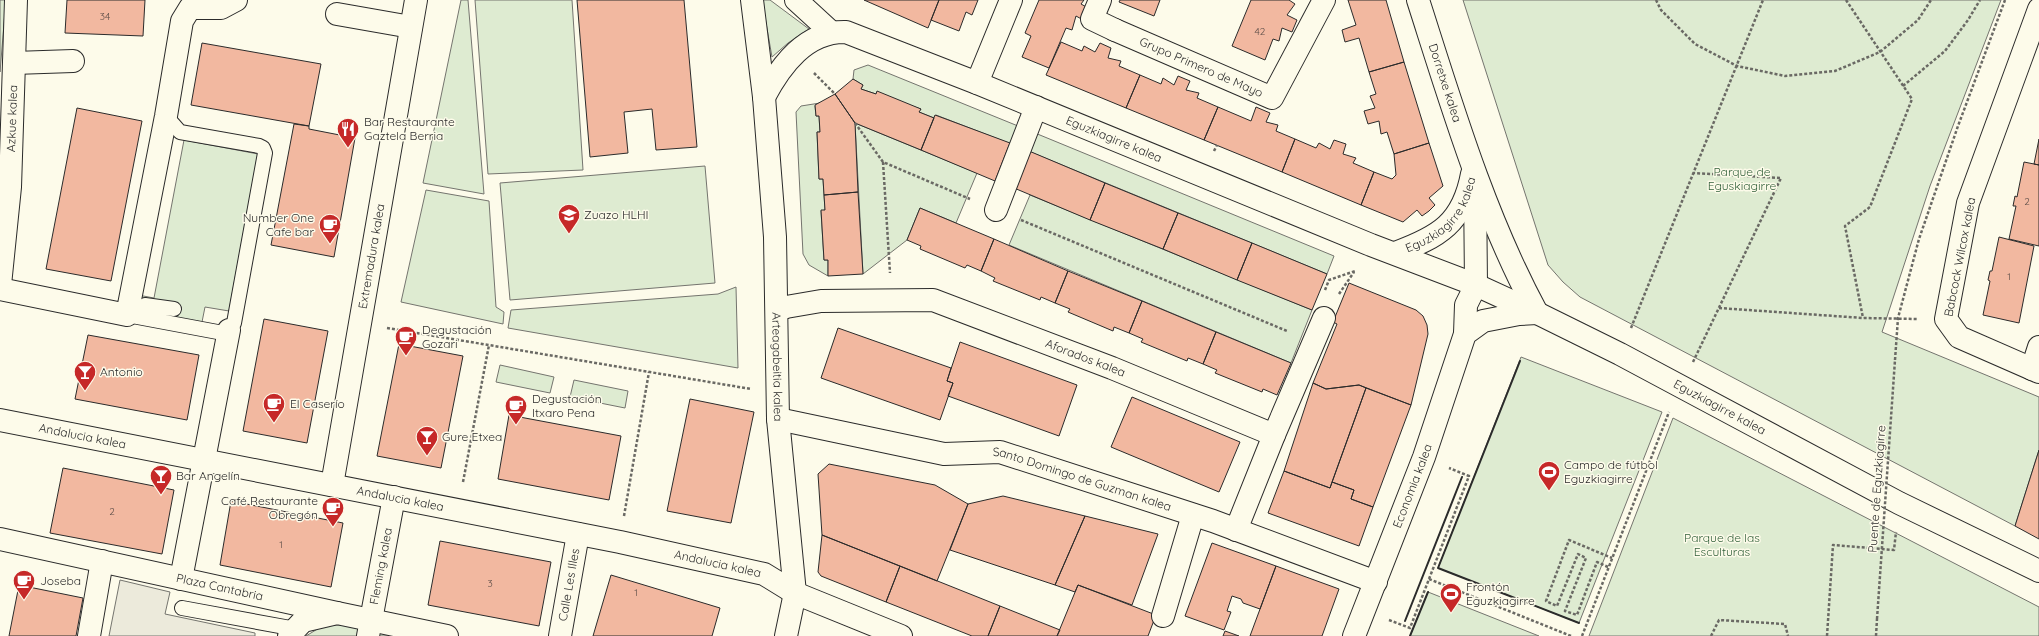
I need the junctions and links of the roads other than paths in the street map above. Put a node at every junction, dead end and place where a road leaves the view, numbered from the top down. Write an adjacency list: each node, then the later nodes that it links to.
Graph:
1 (16, 0): 15 (street, Azkue kalea)
2 (236, 0): 19 (street)
3 (416, 0): 12 (street, Extremadura kalea)
4 (752, 0): 17 (street, Arteagabeitia kalea)
5 (796, 0): 13 (street)
6 (1011, 0): 16 (street)
7 (1100, 0): 8 (street, Grupo Primero de Mayo)
8 (1324, 0)
9 (1418, 0): 20 (street, Dorretxe kalea)
10 (2039, 9): 34 (street, Babcock Wilcox kalea)
11 (337, 14): 12 (street)
12 (411, 27): 39 (street, Extremadura kalea)
13 (831, 32): 16 (street, Eguzkiagirre kalea); 17 (street)
14 (73, 61): 15 (street)
15 (14, 63): 23 (street, Azkue kalea)
16 (977, 83): 18 (street, Eguzkiagirre kalea)
17 (764, 97): 27 (street, Arteagabeitia kalea)
18 (1036, 107): 21 (street); 22 (street, Eguzkiagirre kalea)
19 (166, 116): 29 (street); 31 (lane)
20 (1473, 166): 22 (street, Eguzkiagirre kalea); 24 (street, Dorretxe kalea); 28 (street, Dorretxe kalea)
21 (996, 210)
22 (1395, 253): 24 (street, Eguzkiagirre kalea)
23 (0, 285)
24 (1476, 285): 28 (street, Eguzkiagirre kalea); 32 (street, Economia kalea)
25 (0, 289): 29 (street)
26 (174, 309): 29 (lane)
27 (777, 310): 35 (street, Arteagabeitia kalea); 37 (street, Aforados kalea)
28 (1537, 312): 32 (street); 46 (street, Eguzkiagirre kalea)
29 (127, 315): 31 (lane)
30 (1324, 318): 37 (street)
31 (229, 330): 38 (street)
32 (1465, 334): 48 (street, Economia kalea)
33 (2039, 347): 34 (street)
34 (2035, 370)
35 (778, 419): 41 (street, Santo Domingo de Guzman kalea); 49 (street, Arteagabeitia kalea)
36 (0, 420): 38 (street, Andalucia kalea)
37 (1274, 435): 42 (street)
38 (204, 460): 39 (street, Andalucia kalea); 47 (street)
39 (332, 485): 40 (street, Andalucia kalea)
40 (394, 497): 43 (street, Andalucia kalea); 53 (street, Fleming kalea)
41 (1193, 515): 42 (street, Santo Domingo de Guzman kalea); 52 (street)
42 (1236, 530): 48 (street, Santo Domingo de Guzman kalea)
43 (578, 534): 49 (street, Andalucia kalea); 57 (street, Calle Les Illes)
44 (0, 539): 45 (street, Plaza Cantabria)
45 (102, 561): 47 (street, Plaza Cantabria); 55 (street)
46 (2039, 571)
47 (181, 579): 51 (street, Plaza Cantabria)
48 (1376, 582): 60 (street, Economia kalea)
49 (795, 593): 58 (street, Arteagabeitia kalea); 59 (street, Andalucia kalea)
50 (182, 608): 54 (lane)
51 (337, 613): 53 (street); 54 (street)
52 (1163, 616)
53 (369, 628): 56 (street)
54 (292, 632)
55 (89, 636)
56 (447, 636)
57 (560, 636)
58 (786, 636)
59 (901, 636)
60 (1354, 636)

